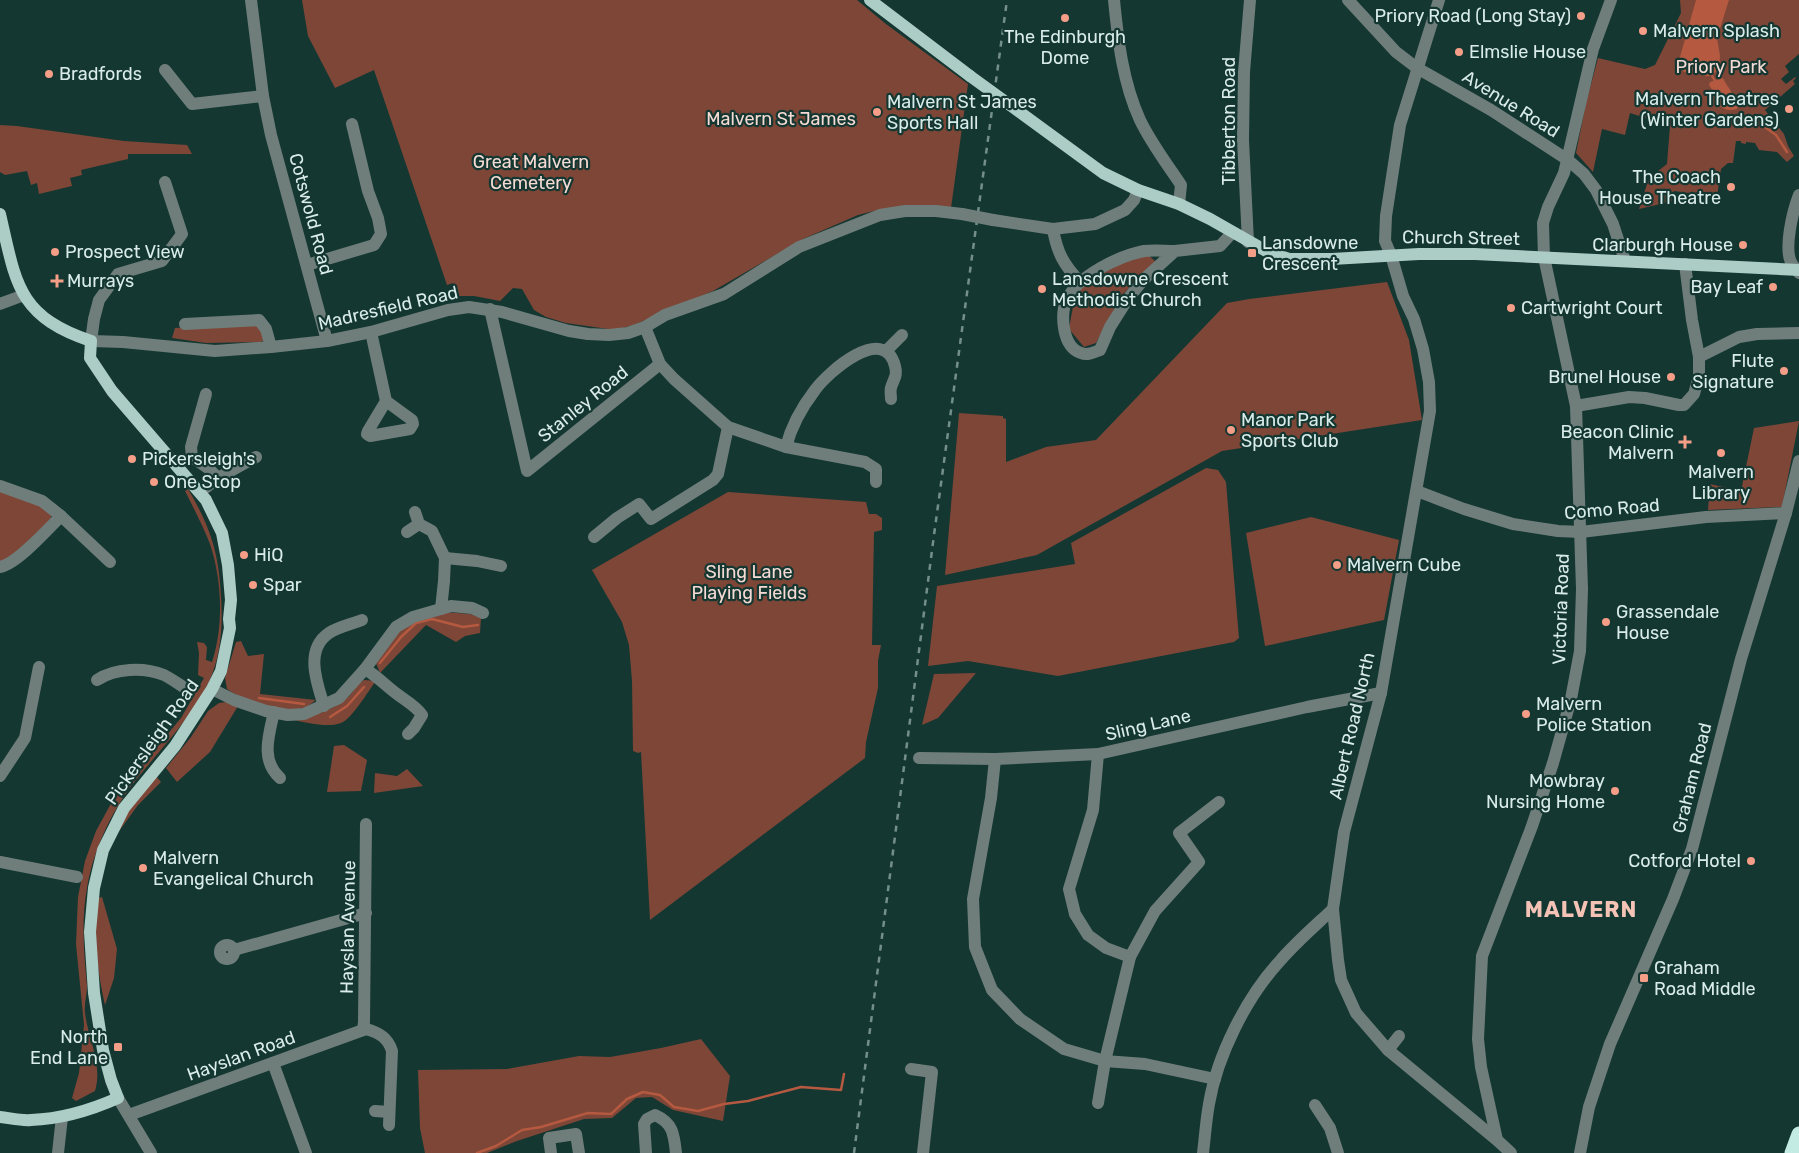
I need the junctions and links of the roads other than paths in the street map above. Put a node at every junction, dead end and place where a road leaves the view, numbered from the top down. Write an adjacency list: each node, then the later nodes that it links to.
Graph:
1 (250, 0): 10 (street, Cotswold Road)
2 (870, 0): 14 (main road, Church Street, bridge)
3 (1114, 0): 16 (street)
4 (1250, 0): 20 (street, Tibberton Road)
5 (1348, 0): 8 (street, Avenue Road)
6 (1439, 0): 8 (street, Albert Road North)
7 (1611, 0): 12 (street, Victoria Road)
8 (1417, 68): 12 (street, Avenue Road); 22 (street, Albert Road North)
9 (165, 70): 10 (street)
10 (264, 96): 26 (street, Cotswold Road)
11 (352, 124): 26 (street)
12 (1568, 160): 23 (street, Victoria Road); 24 (street, Avenue Road)
13 (165, 182): 37 (street)
14 (1138, 190): 16 (main road, Church Street); 18 (street)
15 (1799, 195): 27 (street)
16 (1179, 204): 19 (main road, Church Street)
17 (0, 214): 29 (main road)
18 (1053, 229): 28 (street); 33 (street, Madresfield Road, bridge)
19 (1232, 233): 20 (main road, Church Street); 21 (street)
20 (1248, 242): 22 (main road, Church Street)
21 (1175, 251): 28 (street); 28 (street)
22 (1391, 255): 23 (main road, Church Street); 54 (street, Albert Road North)
23 (1544, 257): 24 (main road, Church Street); 46 (street, Victoria Road)
24 (1625, 260): 25 (main road, Church Street)
25 (1684, 264): 27 (main road, Church Street); 41 (street)
26 (307, 265): 38 (street, Cotswold Road)
27 (1799, 271)
28 (1080, 282)
29 (24, 295): 30 (street); 37 (main road)
30 (0, 304)
31 (490, 309): 33 (street, Madresfield Road); 34 (street, Madresfield Road); 42 (street, Stanley Road)
32 (185, 324): 39 (street)
33 (645, 327): 42 (street)
34 (370, 332): 38 (street, Madresfield Road); 45 (street)
35 (1799, 332): 41 (street)
36 (902, 335): 40 (street)
37 (91, 341): 39 (street, Madresfield Road); 55 (main road, Pickersleigh Road)
38 (328, 341): 39 (street, Madresfield Road)
39 (271, 347)
40 (886, 351): 43 (street); 48 (street)
41 (1699, 357): 46 (street)
42 (660, 364): 47 (street)
43 (888, 391)
44 (206, 394): 51 (street)
45 (386, 401)
46 (1576, 406): 59 (street, Victoria Road)
47 (728, 427): 48 (street); 60 (street)
48 (786, 448): 52 (street)
49 (256, 458): 51 (street)
50 (1799, 461): 56 (street, Graham Road)
51 (218, 478): 55 (street)
52 (876, 482)
53 (0, 486): 57 (street)
54 (1417, 491): 59 (street, Como Road); 73 (street, Albert Road North)
55 (200, 492): 71 (main road, Pickersleigh Road)
56 (1786, 513): 59 (street, Como Road); 118 (street, Graham Road)
57 (61, 516): 62 (street); 64 (street)
58 (407, 532): 61 (street)
59 (1581, 532): 106 (street, Victoria Road)
60 (594, 537)
61 (445, 558): 63 (street); 65 (street)
62 (110, 562)
63 (495, 562)
64 (0, 566)
65 (441, 609): 66 (street); 69 (street)
66 (483, 613)
67 (362, 620): 74 (street)
68 (39, 666): 78 (street)
69 (365, 669): 74 (street); 76 (street)
70 (98, 680): 72 (street)
71 (212, 689): 75 (street); 98 (main road, Pickersleigh Road)
72 (188, 690)
73 (1381, 693): 77 (street, Sling Lane); 87 (street, Albert Road North)
74 (324, 706): 75 (street)
75 (274, 712): 81 (street)
76 (408, 734)
77 (1098, 754): 80 (street, Sling Lane); 90 (street)
78 (4, 757): 82 (street)
79 (919, 758): 80 (street, Sling Lane)
80 (995, 759): 94 (street)
81 (273, 775)
82 (0, 776)
83 (1219, 802): 90 (street)
84 (366, 824): 88 (street, Hayslan Avenue)
85 (0, 862): 86 (street)
86 (77, 877)
87 (1333, 909): 93 (street, Albert Road North); 97 (street)
88 (366, 913): 89 (street); 91 (street, Hayslan Avenue)
89 (234, 950)
90 (1130, 957): 94 (street)
91 (364, 1030): 95 (street, Hayslan Road); 101 (street)
92 (1399, 1036): 93 (street)
93 (1388, 1050): 106 (street, Albert Road North)
94 (1105, 1061): 97 (street); 99 (street)
95 (272, 1063): 102 (street, Hayslan Road); 109 (street)
96 (911, 1069): 114 (street)
97 (1215, 1078): 115 (street)
98 (118, 1098): 102 (street, Pickersleigh Road); 104 (main road)
99 (1098, 1103)
100 (1315, 1105): 116 (street)
101 (375, 1111)
102 (128, 1115): 108 (street, Pickersleigh Road)
103 (0, 1117): 104 (main road)
104 (62, 1117): 107 (street)
105 (1799, 1134): 119 (highway)
106 (1497, 1140): 117 (street, Albert Road North)
107 (58, 1153)
108 (151, 1153)
109 (306, 1153)
110 (551, 1153): 111 (street)
111 (579, 1153)
112 (646, 1153): 113 (street)
113 (676, 1153)
114 (923, 1153)
115 (1203, 1153)
116 (1338, 1153)
117 (1511, 1153)
118 (1580, 1153)
119 (1792, 1153)

